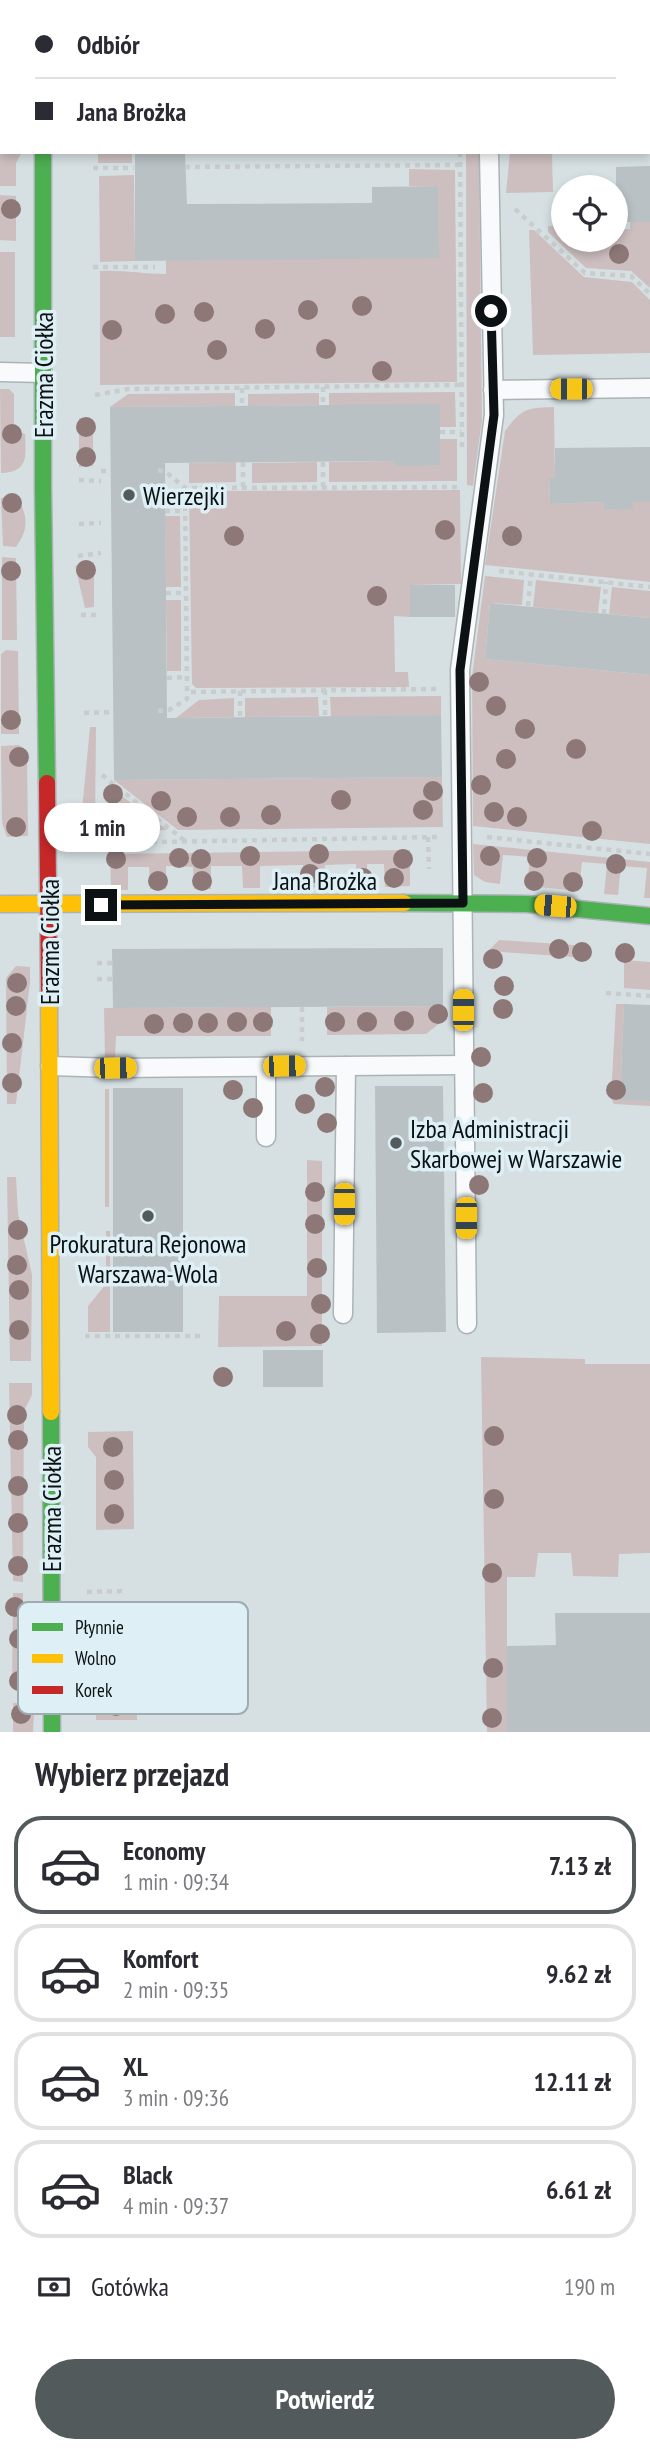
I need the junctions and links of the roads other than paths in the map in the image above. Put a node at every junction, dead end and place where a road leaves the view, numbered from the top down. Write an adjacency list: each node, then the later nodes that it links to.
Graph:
1 (43, 154): 4 (street, Erazma Ciołka)
2 (489, 154): 6 (lane)
3 (0, 372): 4 (lane)
4 (43, 373): 9 (street, Erazma Ciołka)
5 (650, 388): 6 (lane)
6 (492, 390): 7 (lane)
7 (463, 903): 9 (street, Jana Brożka); 10 (street, Jana Brożka); 11 (lane)
8 (0, 904): 9 (street, Jana Brożka)
9 (49, 905): 12 (street, Erazma Ciołka)
10 (650, 915)
11 (464, 1065): 13 (lane); 17 (lane)
12 (50, 1066): 14 (lane); 18 (street, Erazma Ciołka)
13 (346, 1066): 14 (lane); 16 (lane)
14 (266, 1067): 15 (lane)
15 (266, 1137)
16 (343, 1314)
17 (467, 1324)
18 (52, 1602)
19 (52, 1714): 20 (street, Erazma Ciołka)
20 (52, 1732)

